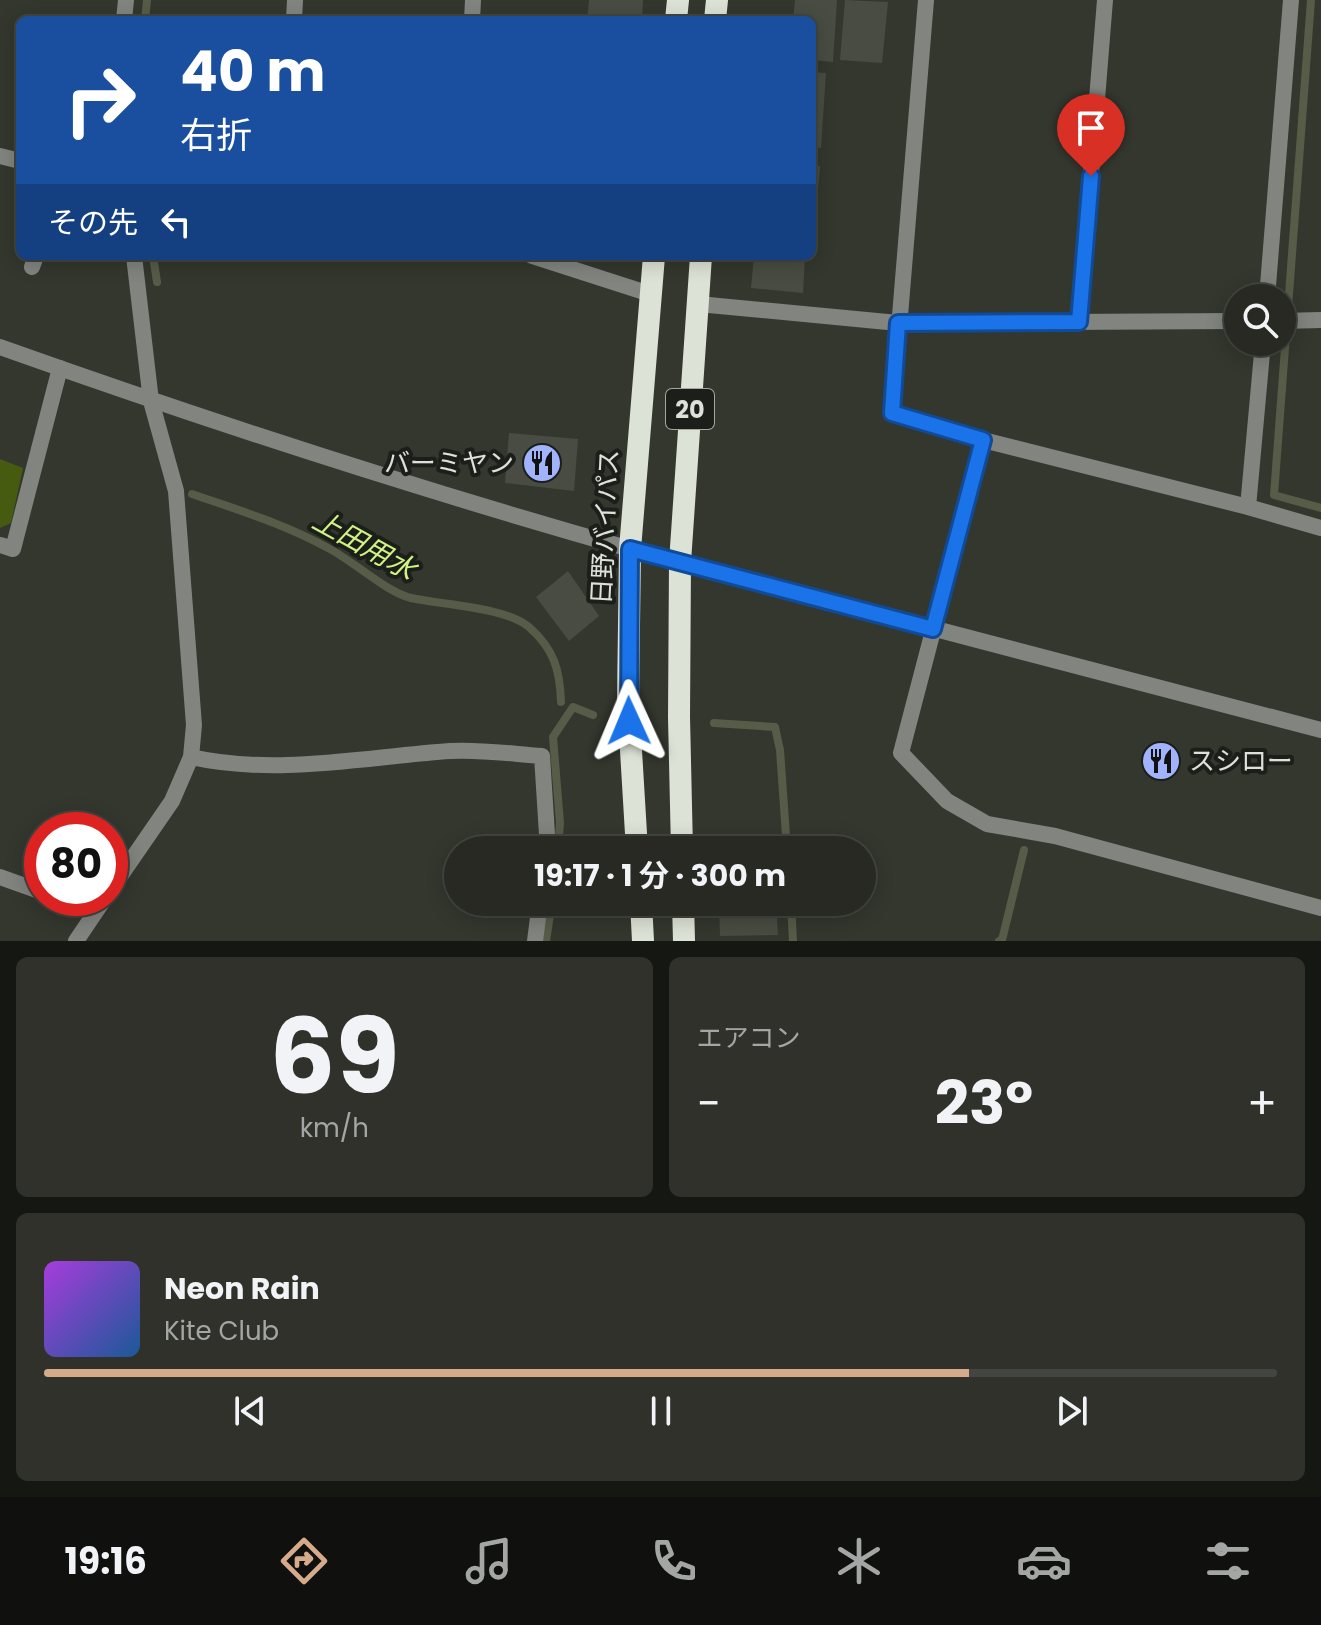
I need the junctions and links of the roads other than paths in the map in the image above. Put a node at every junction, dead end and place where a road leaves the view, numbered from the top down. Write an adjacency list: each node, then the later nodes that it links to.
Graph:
1 (926, 0): 15 (street)
2 (1105, 0): 14 (street)
3 (1291, 0): 8 (street)
4 (134, 260): 19 (street)
5 (544, 260): 9 (street)
6 (654, 260): 9 (highway, 日野バイパス / 20)
7 (701, 260): 10 (highway, 20)
8 (1268, 284)
9 (650, 294): 24 (highway, 日野バイパス / 20)
10 (698, 304): 15 (street); 25 (highway, 20)
11 (1296, 320): 12 (street)
12 (1321, 320)
13 (1224, 321): 14 (street)
14 (1079, 322): 15 (street)
15 (898, 323): 20 (street)
16 (0, 347): 18 (street)
17 (1262, 356): 21 (street)
18 (60, 368): 19 (street); 23 (street)
19 (151, 401): 24 (street); 28 (street)
20 (983, 440): 21 (street); 26 (street)
21 (1248, 507): 22 (street)
22 (1321, 528)
23 (0, 545)
24 (630, 549): 25 (street); 30 (highway, 日野バイパス / 20)
25 (680, 562): 26 (street); 31 (highway, 20)
26 (933, 629): 27 (street); 35 (street)
27 (1321, 730)
28 (191, 757): 29 (street); 32 (street)
29 (547, 836)
30 (636, 836)
31 (682, 836)
32 (128, 865)
33 (0, 877): 34 (street)
34 (24, 886)
35 (1321, 908)
36 (92, 916): 40 (street)
37 (538, 916): 41 (street)
38 (642, 916): 42 (highway)
39 (683, 916): 43 (highway)
40 (76, 941)
41 (535, 941)
42 (643, 941)
43 (684, 941)

